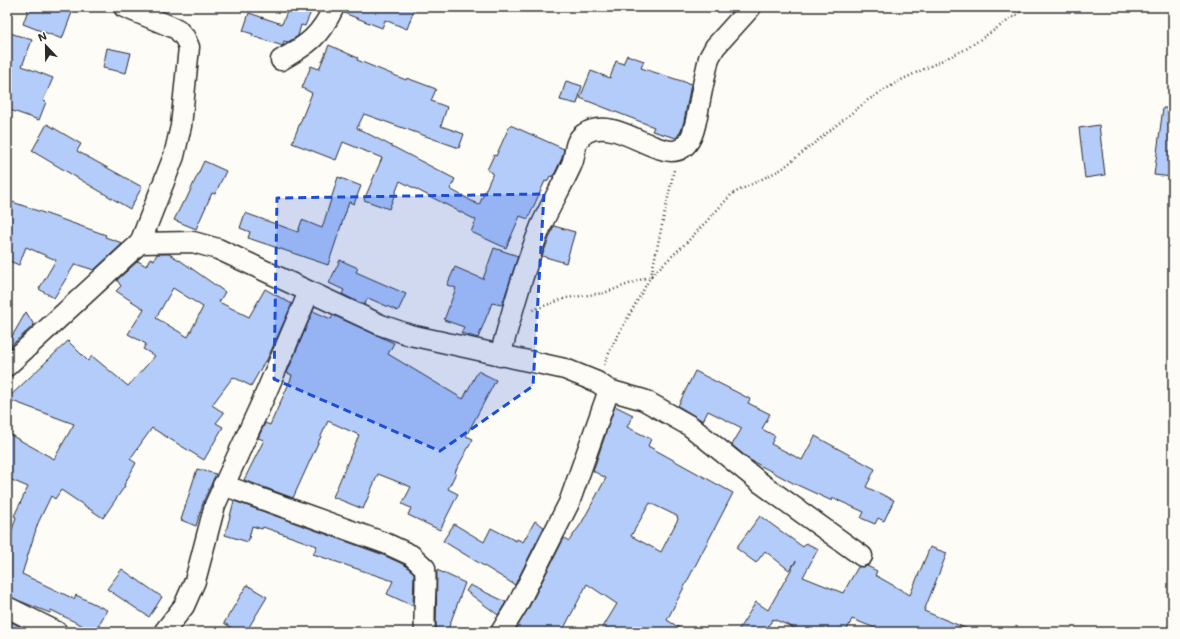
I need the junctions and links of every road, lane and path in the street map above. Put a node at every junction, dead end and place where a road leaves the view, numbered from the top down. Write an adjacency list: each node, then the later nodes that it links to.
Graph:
1 (124, 7): 7 (street)
2 (334, 7): 5 (street)
3 (751, 7): 6 (street)
4 (1024, 7): 8 (path)
5 (281, 60)
6 (678, 149): 8 (path); 10 (street)
7 (140, 243): 9 (street); 12 (street)
8 (651, 276): 10 (path); 13 (path)
9 (309, 292): 11 (street); 14 (street)
10 (509, 322): 11 (street)
11 (500, 356): 13 (street)
12 (7, 366)
13 (603, 386): 15 (street); 20 (street)
14 (223, 485): 18 (street); 19 (street)
15 (862, 556)
16 (7, 607): 17 (street)
17 (44, 629)
18 (164, 632)
19 (425, 632)
20 (500, 632)

